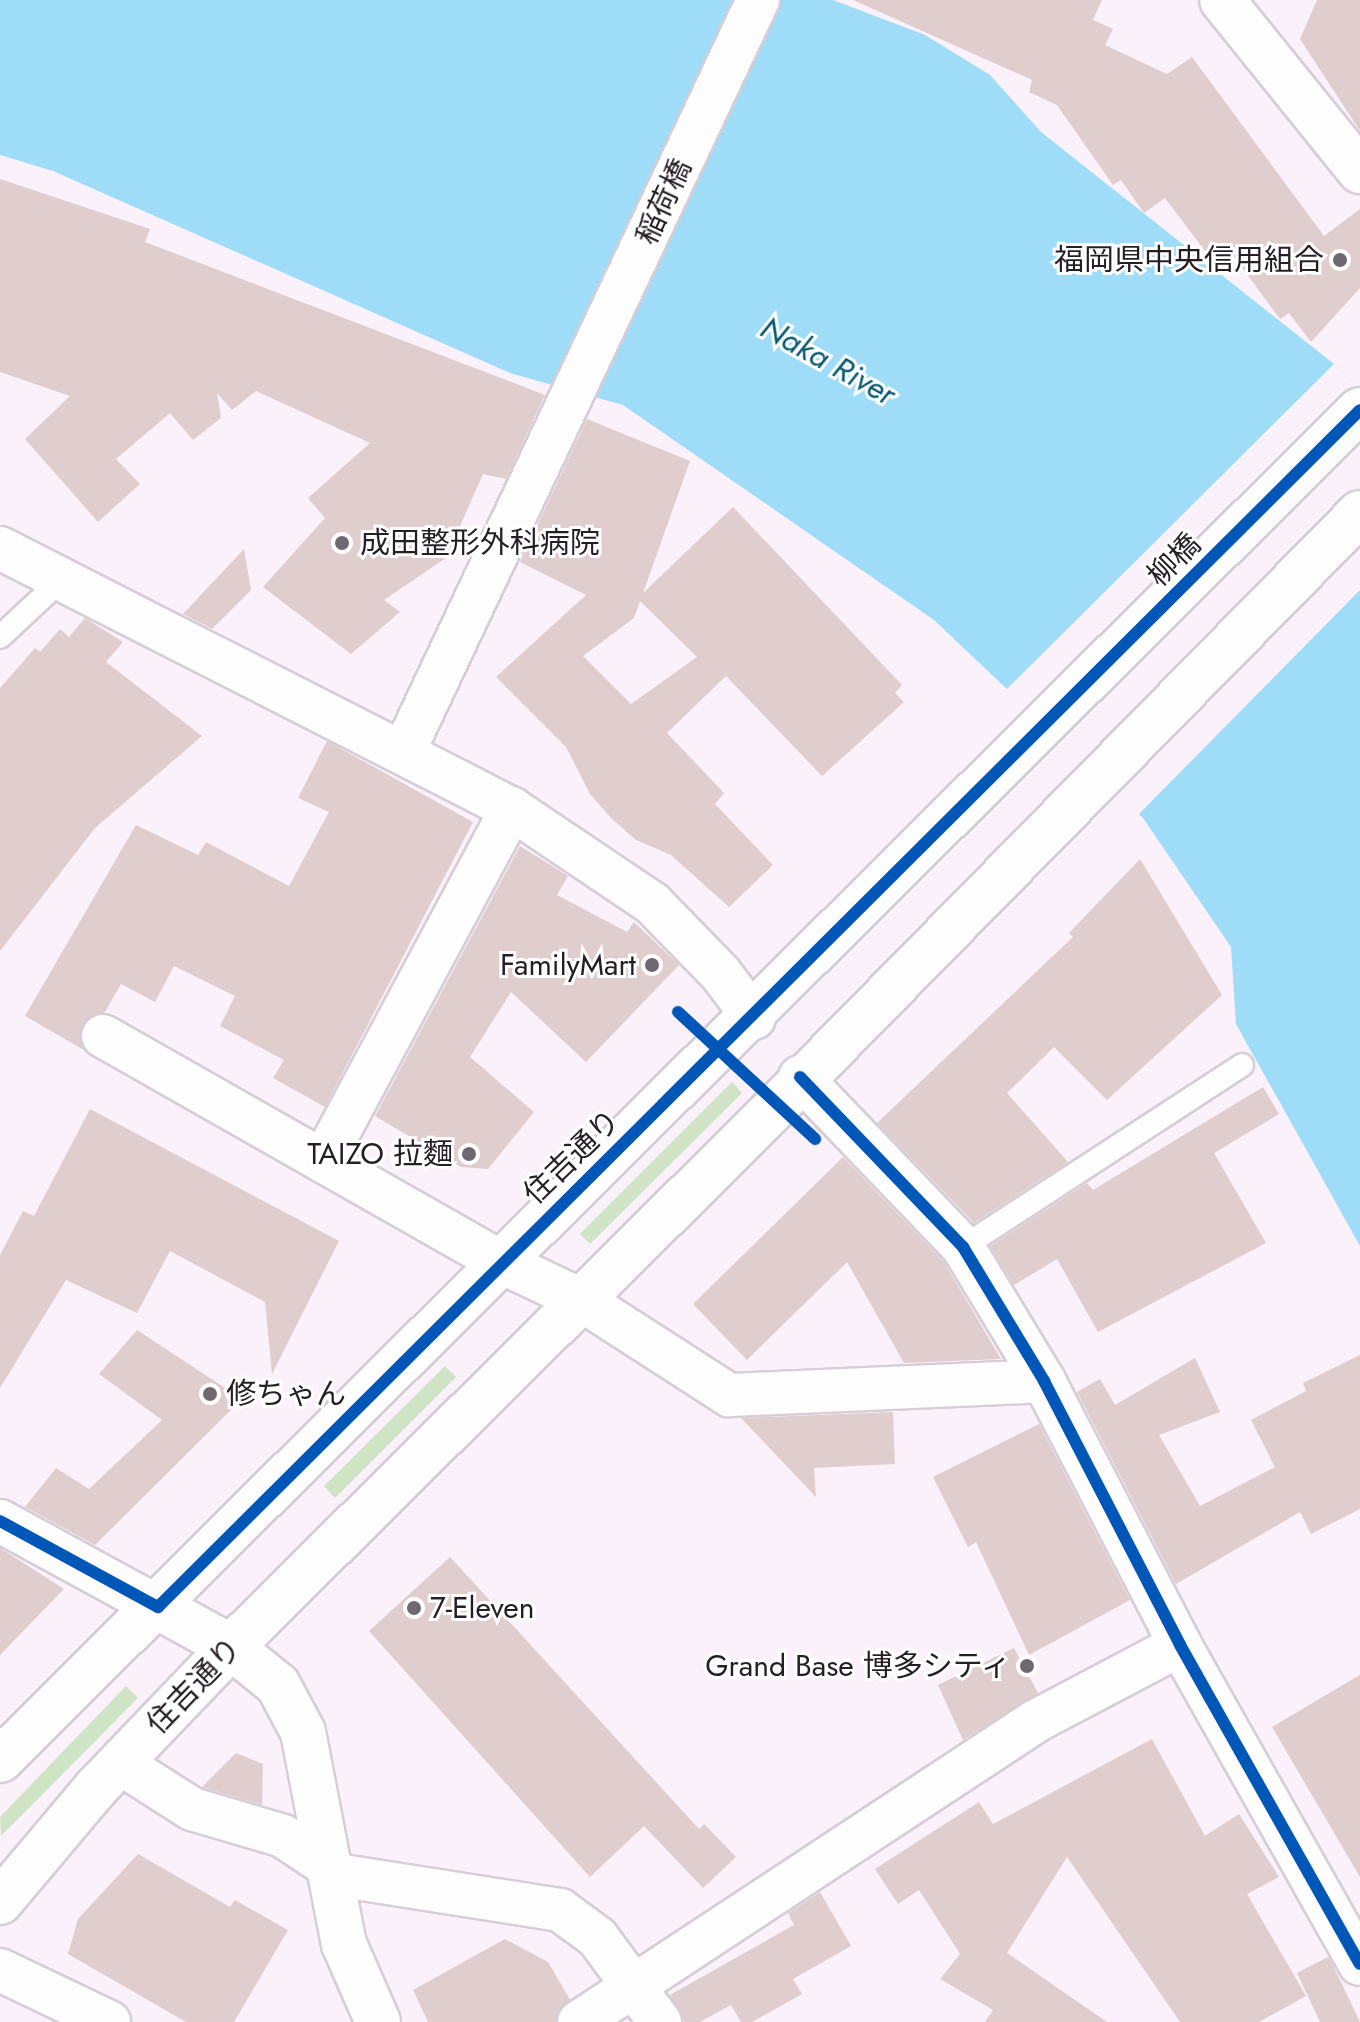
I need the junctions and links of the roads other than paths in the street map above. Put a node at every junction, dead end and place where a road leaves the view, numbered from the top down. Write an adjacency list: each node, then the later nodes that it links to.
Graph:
1 (758, 0): 10 (street, 稲荷橋)
2 (1222, 0): 3 (street)
3 (1360, 171)
4 (1360, 410): 9 (street, 柳橋)
5 (1360, 513): 15 (street, 住吉通り)
6 (0, 548): 7 (street)
7 (62, 579): 8 (lane); 10 (street)
8 (0, 637)
9 (1026, 747): 12 (street, 住吉通り)
10 (404, 751): 11 (street)
11 (512, 809): 12 (street); 16 (street)
12 (754, 1018): 18 (street, 住吉通り)
13 (103, 1036): 16 (street)
14 (1242, 1065): 17 (lane)
15 (800, 1077): 17 (street); 19 (street, 住吉通り)
16 (323, 1161): 18 (street)
17 (963, 1247): 20 (street)
18 (501, 1262): 19 (street); 22 (street, 住吉通り)
19 (583, 1301): 20 (street); 24 (street, 住吉通り)
20 (1044, 1381): 23 (street)
21 (0, 1521): 22 (street)
22 (158, 1607): 24 (street); 25 (street, 住吉通り)
23 (1180, 1645): 29 (street); 31 (street)
24 (231, 1647): 26 (street, 住吉通り); 27 (street)
25 (2, 1754)
26 (120, 1763): 27 (street); 28 (street, 住吉通り)
27 (325, 1867): 31 (street); 33 (street)
28 (0, 1902)
29 (1360, 1964)
30 (0, 1970): 32 (street)
31 (635, 1988): 34 (street); 35 (street)
32 (109, 2022)
33 (378, 2022)
34 (579, 2022)
35 (660, 2022)

